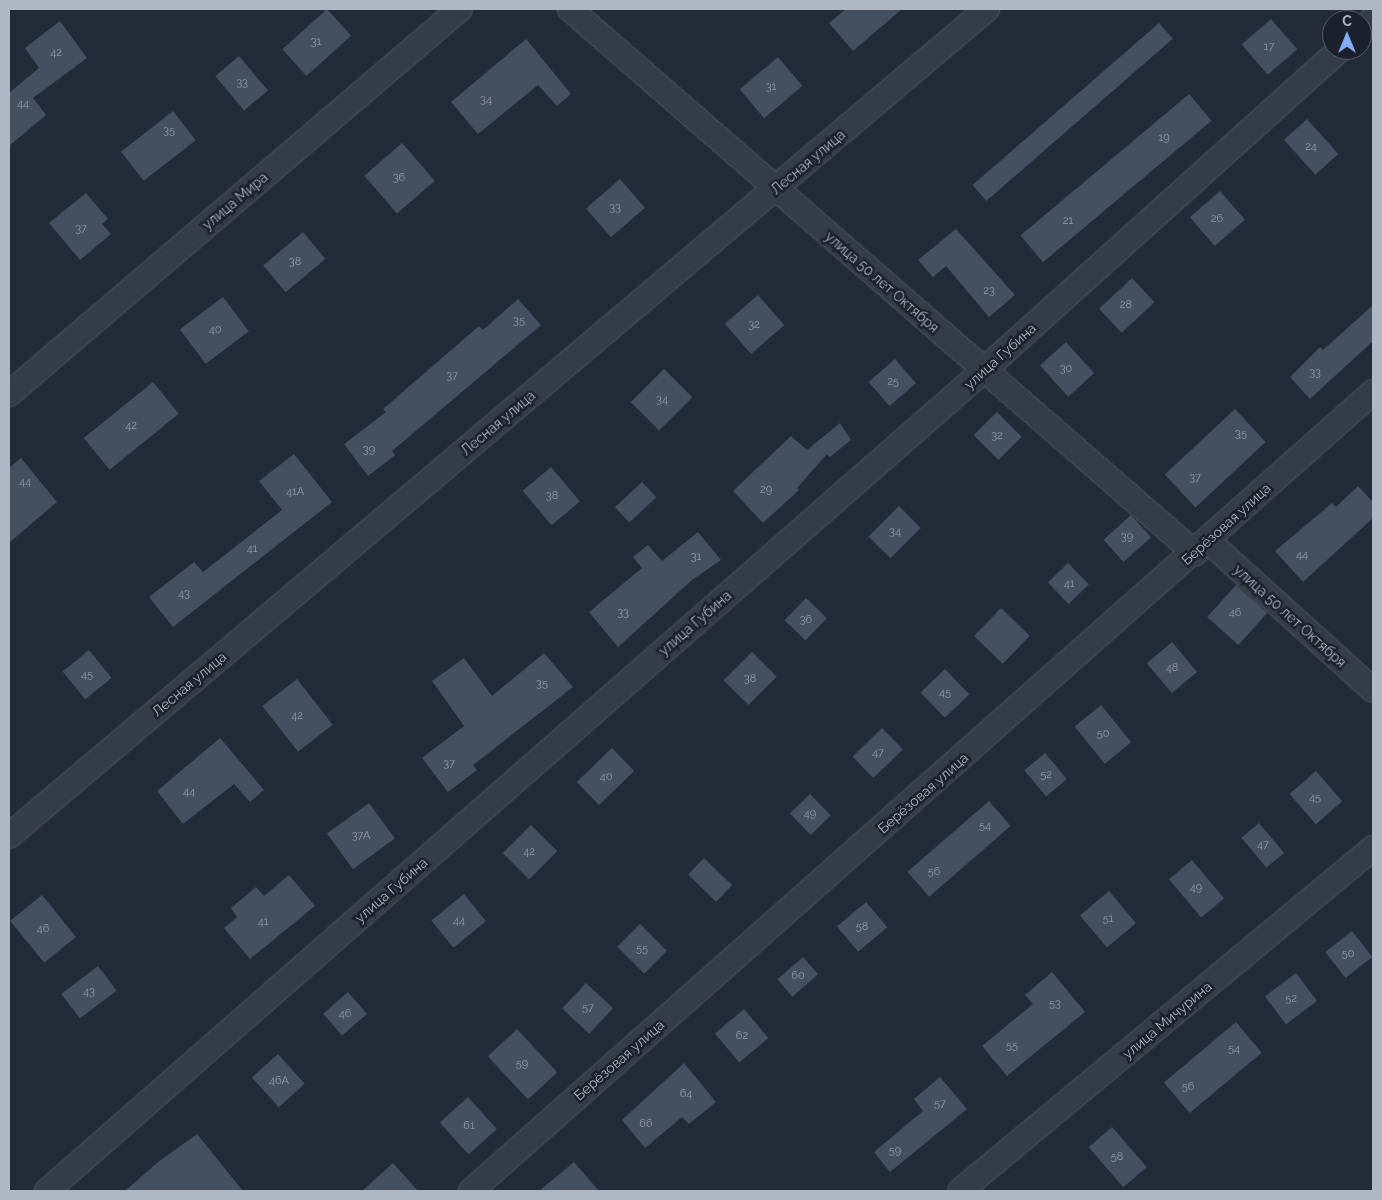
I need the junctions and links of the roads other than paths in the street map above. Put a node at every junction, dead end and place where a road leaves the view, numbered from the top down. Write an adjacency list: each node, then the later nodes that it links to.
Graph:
1 (460, 9): 8 (street, улица Мира)
2 (570, 9): 5 (street, улица 50 лет Октября)
3 (987, 9): 5 (street, Лесная улица)
4 (1328, 60): 6 (street, улица Губина)
5 (775, 190): 6 (street, улица 50 лет Октября); 11 (street, Лесная улица)
6 (984, 370): 9 (street, улица 50 лет Октября); 13 (street, улица Губина)
7 (1373, 392): 9 (street, Берёзовая улица)
8 (9, 394)
9 (1201, 547): 10 (street, улица 50 лет Октября); 14 (street, Берёзовая улица)
10 (1373, 690)
11 (9, 836)
12 (1373, 848): 15 (street, улица Мичурина)
13 (47, 1191)
14 (471, 1191)
15 (960, 1191)

